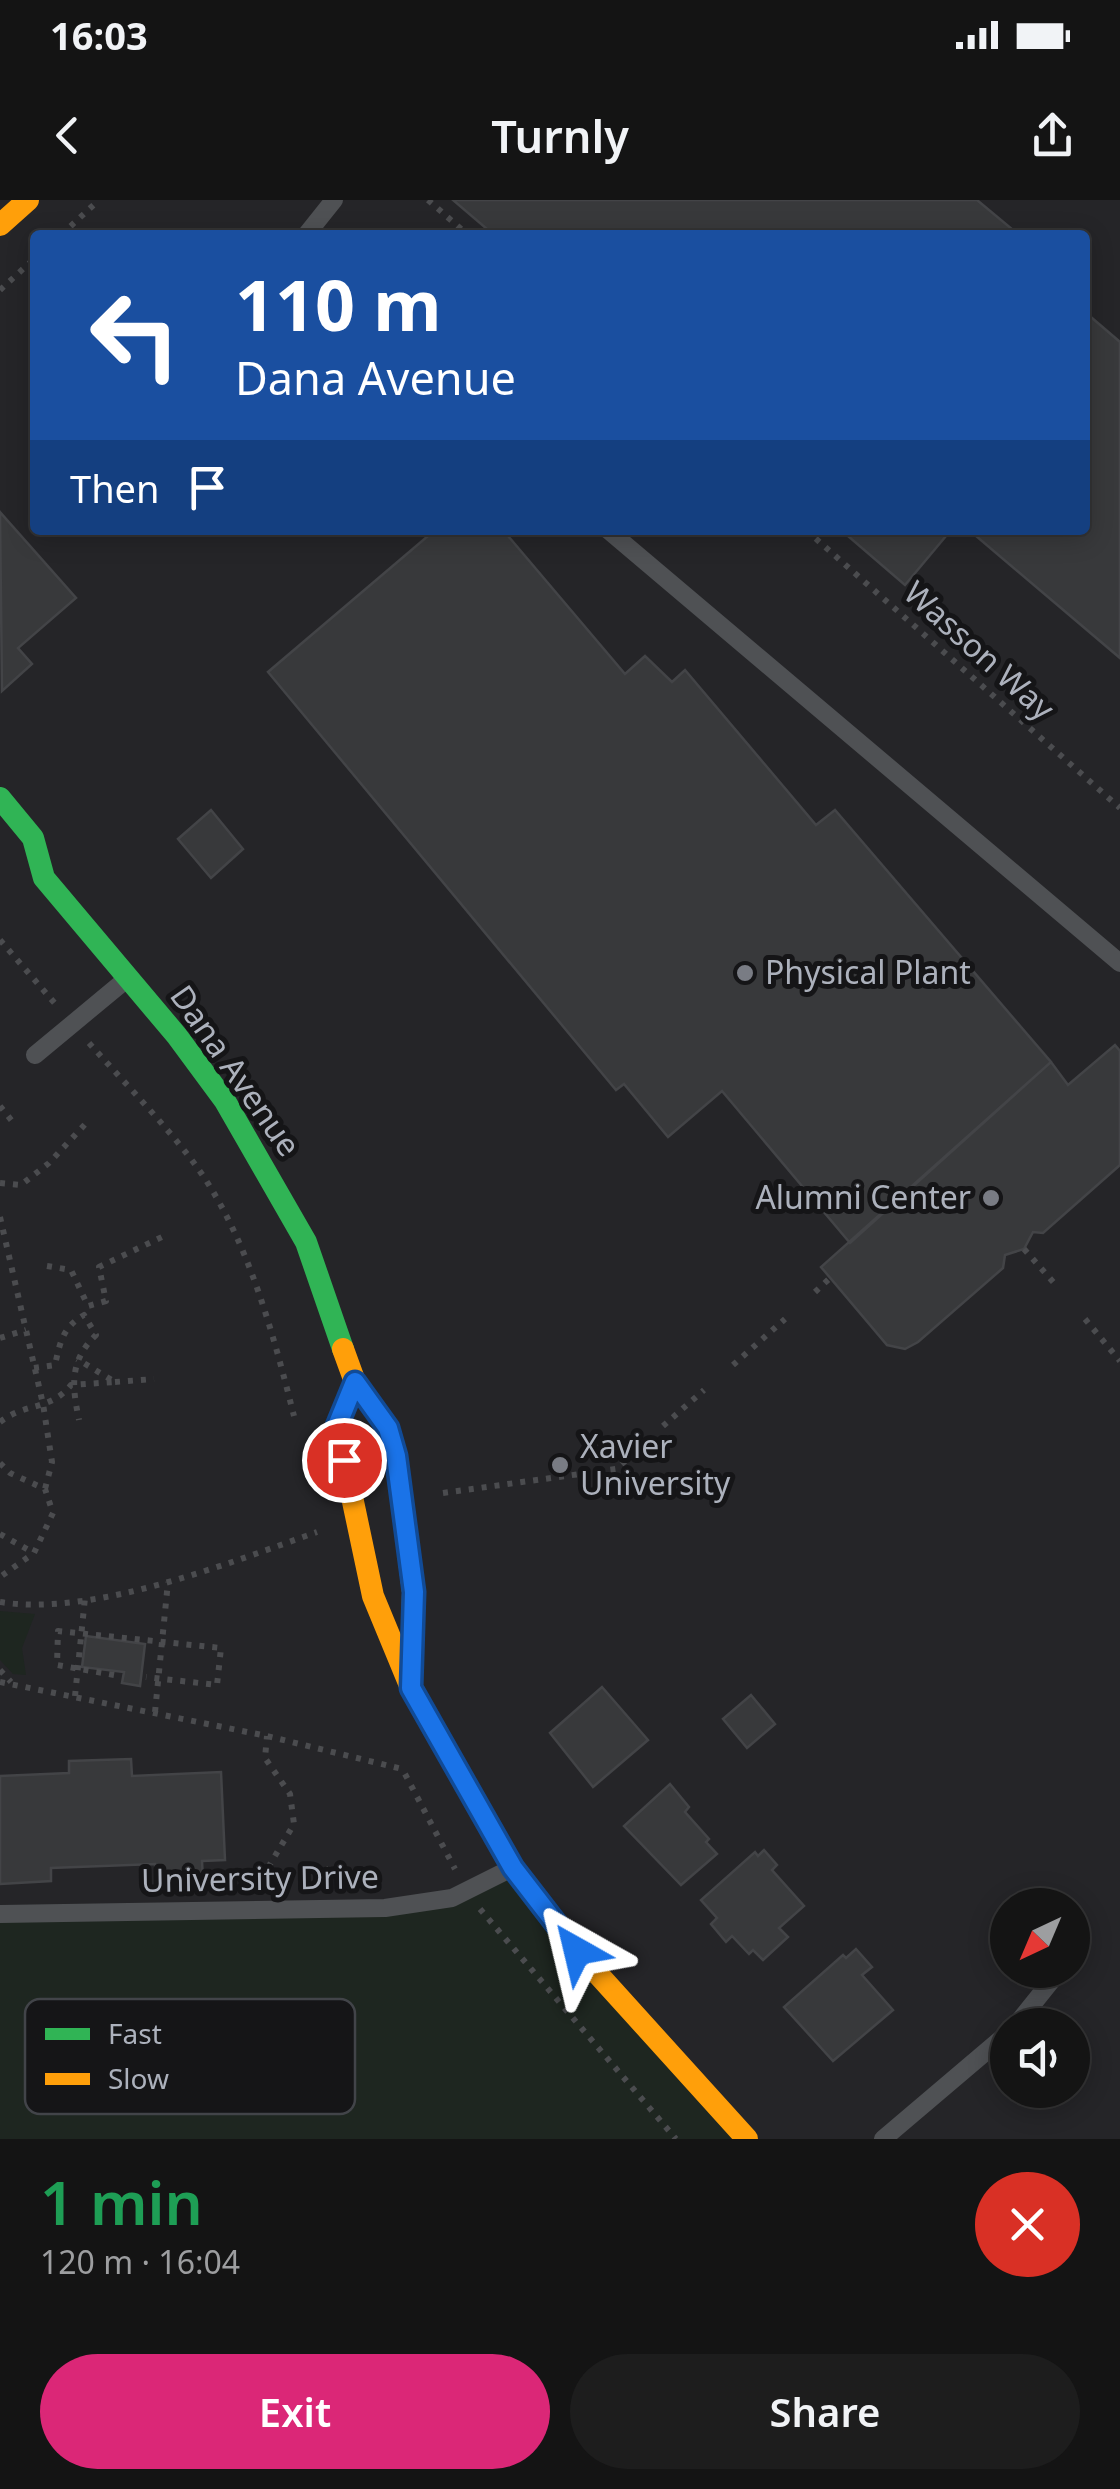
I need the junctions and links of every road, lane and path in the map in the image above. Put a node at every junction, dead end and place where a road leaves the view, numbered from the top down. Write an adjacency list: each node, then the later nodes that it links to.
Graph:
1 (28, 200): 5 (street)
2 (99, 200): 6 (path)
3 (334, 200): 7 (lane)
4 (428, 200): 8 (path)
5 (0, 225)
6 (66, 230)
7 (310, 230)
8 (462, 230)
9 (30, 263): 10 (path)
10 (0, 290)
11 (614, 535): 18 (lane)
12 (812, 535): 14 (path, Wasson Way)
13 (0, 798): 16 (street, Dana Avenue)
14 (1120, 808)
15 (14, 872): 16 (street)
16 (44, 878): 19 (street, Dana Avenue)
17 (0, 940): 20 (path)
18 (1120, 964)
19 (127, 978): 20 (lane); 44 (street, Dana Avenue)
20 (73, 1023): 21 (lane); 50 (path)
21 (35, 1055)
22 (0, 1106): 24 (path)
23 (90, 1119): 25 (path)
24 (12, 1121)
25 (0, 1183)
26 (0, 1217): 28 (path)
27 (164, 1236): 30 (path)
28 (2, 1237): 36 (path)
29 (1024, 1249): 32 (path)
30 (47, 1266)
31 (830, 1278): 33 (path)
32 (1054, 1284)
33 (816, 1292)
34 (785, 1319): 40 (path)
35 (1086, 1319): 39 (path)
36 (26, 1330): 37 (path); 41 (path)
37 (0, 1338)
38 (77, 1360): 41 (path); 43 (path); 45 (path)
39 (1120, 1361)
40 (733, 1365)
41 (34, 1368): 47 (path)
42 (154, 1380): 43 (path)
43 (114, 1382): 45 (path)
44 (355, 1382): 74 (street, Dana Avenue); 74 (street)
45 (71, 1385): 47 (path); 48 (path)
46 (704, 1390): 51 (path)
47 (44, 1404): 49 (path); 54 (path)
48 (79, 1420)
49 (0, 1422)
50 (296, 1423)
51 (664, 1426)
52 (642, 1446): 55 (path)
53 (0, 1463): 54 (path)
54 (45, 1489): 60 (path)
55 (432, 1495)
56 (314, 1513): 57 (path)
57 (318, 1532): 59 (path); 62 (path)
58 (0, 1534): 60 (path)
59 (320, 1545)
60 (34, 1553): 61 (path)
61 (0, 1577)
62 (168, 1582): 63 (path); 66 (path)
63 (86, 1598): 64 (path); 65 (path)
64 (0, 1602)
65 (82, 1634): 66 (path); 67 (path); 67 (path)
66 (165, 1642): 71 (path); 71 (path)
67 (78, 1668): 69 (path); 75 (path)
68 (0, 1670): 73 (path)
69 (114, 1675)
70 (146, 1677): 71 (path)
71 (160, 1679): 76 (path)
72 (0, 1682): 73 (path)
73 (12, 1683): 75 (path)
74 (411, 1688): 79 (street)
75 (75, 1696): 76 (path)
76 (156, 1712): 77 (path)
77 (266, 1736): 78 (path); 81 (path)
78 (396, 1752)
79 (513, 1868): 83 (lane, University Drive); 87 (street)
80 (328, 1870): 81 (path)
81 (260, 1874): 82 (path)
82 (228, 1882)
83 (0, 1914)
84 (1046, 1988): 85 (lane)
85 (1030, 2008)
86 (990, 2048): 88 (lane)
87 (748, 2139)
88 (883, 2139)

